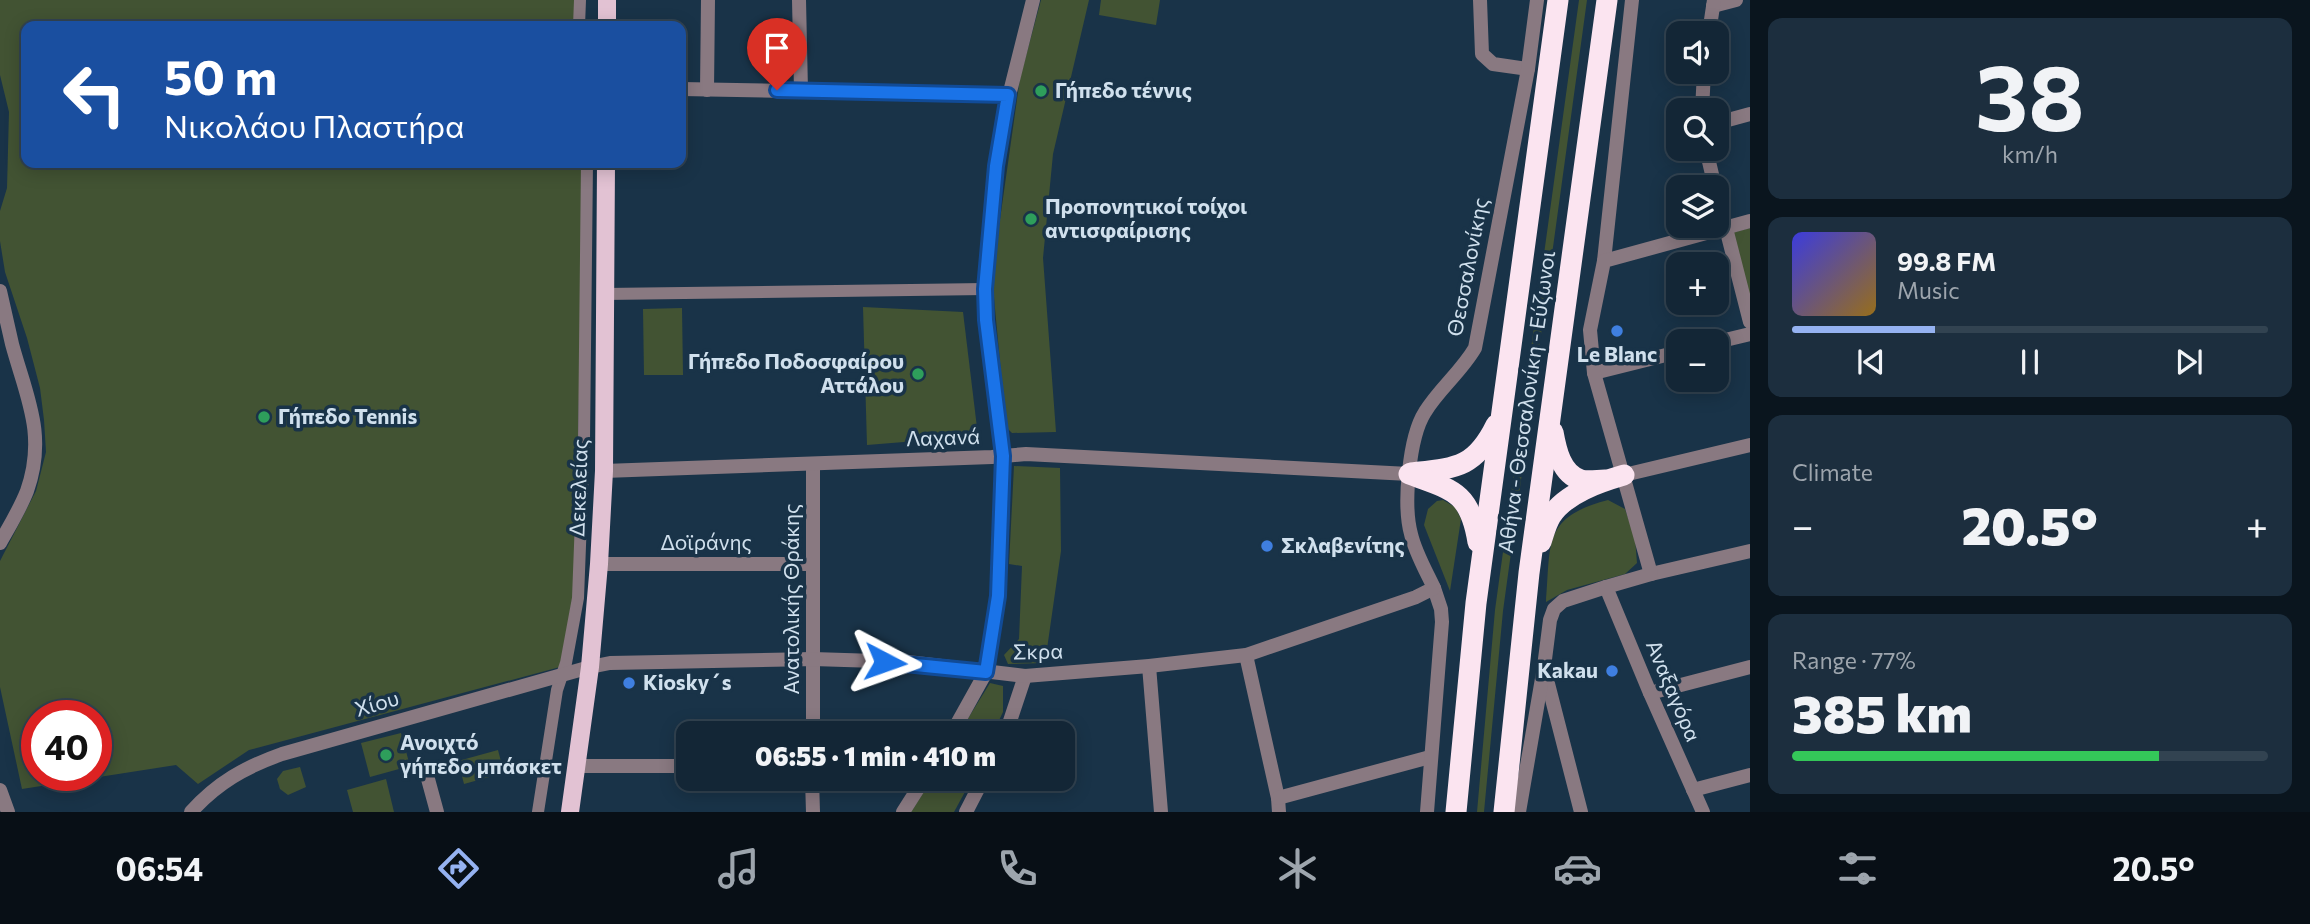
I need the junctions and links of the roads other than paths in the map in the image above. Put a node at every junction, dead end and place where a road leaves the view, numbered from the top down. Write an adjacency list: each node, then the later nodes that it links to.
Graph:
1 (580, 0): 13 (street)
2 (607, 0): 14 (main road)
3 (708, 0): 18 (street)
4 (799, 0): 19 (street)
5 (1033, 0): 20 (street)
6 (1480, 0): 16 (street)
7 (1537, 0): 16 (street, Θεσσαλονίκης)
8 (1558, 0): 39 (highway, Αθήνα - Θεσσαλονίκη - Εύζωνοι)
9 (1607, 0): 40 (highway, Αθήνα - Θεσσαλονίκη - Εύζωνοι)
10 (1632, 0): 29 (street)
11 (1736, 0): 12 (street)
12 (1713, 3): 15 (street)
13 (579, 21)
14 (607, 21)
15 (1711, 21)
16 (1528, 69): 45 (street, Θεσσαλονίκης)
17 (686, 89): 18 (street)
18 (707, 90): 19 (street)
19 (801, 90): 20 (street)
20 (1008, 95): 30 (street)
21 (1750, 114): 22 (street)
22 (1729, 120)
23 (587, 168): 63 (street)
24 (606, 168): 32 (main road, Δεκελείας)
25 (1750, 221): 26 (street)
26 (1729, 226)
27 (1687, 238): 29 (street)
28 (1729, 238): 34 (street)
29 (1604, 261): 38 (street)
30 (985, 289): 32 (street); 42 (street)
31 (0, 291): 33 (street)
32 (604, 294): 44 (main road, Δεκελείας)
33 (2, 311): 47 (street)
34 (1750, 322)
35 (1750, 334): 36 (street)
36 (1729, 339)
37 (1666, 355): 38 (street)
38 (1594, 373): 46 (street)
39 (1502, 408): 45 (highway); 51 (highway, Αθήνα - Θεσσαλονίκη - Εύζωνοι)
40 (1550, 418): 46 (highway); 52 (highway, Αθήνα - Θεσσαλονίκη - Εύζωνοι)
41 (1750, 445): 46 (street)
42 (1003, 456): 43 (street, Λαχανά); 45 (street, Λαχανά); 62 (street)
43 (813, 464): 44 (street, Λαχανά); 50 (street, Ανατολικής Θράκης)
44 (604, 471): 49 (main road, Δεκελείας)
45 (1409, 474): 51 (highway); 55 (street, Θεσσαλονίκης)
46 (1616, 477): 52 (highway); 53 (street)
47 (0, 544)
48 (1750, 551): 53 (street)
49 (599, 564): 50 (street, Δοϊράνης); 59 (main road, Δεκελείας)
50 (813, 564): 57 (street, Ανατολικής Θράκης)
51 (1481, 564): 90 (highway, Αθήνα - Θεσσαλονίκη - Εύζωνοι)
52 (1529, 573): 91 (highway, Αθήνα - Θεσσαλονίκη - Εύζωνοι)
53 (1651, 574): 54 (street)
54 (1606, 587): 60 (street); 65 (street, Αναξαγόρα)
55 (1434, 588): 56 (street, Σκρα); 69 (street, Θεσσαλονίκης)
56 (1246, 655): 58 (street, Σκρα); 79 (street)
57 (813, 659): 59 (street, Σκρα); 62 (street, Σκρα); 66 (street, Ανατολικής Θράκης)
58 (1149, 666): 64 (street, Σκρα); 88 (street)
59 (590, 667): 63 (street, Χίου); 70 (main road, Δεκελείας)
60 (1544, 667): 92 (street); 93 (street)
61 (1750, 667): 65 (street)
62 (986, 672): 64 (street, Σκρα); 67 (street)
63 (562, 676): 80 (street, Χίου); 83 (street)
64 (1025, 676): 68 (street)
65 (1650, 693): 75 (street, Αναξαγόρα)
66 (813, 721)
67 (959, 721)
68 (1010, 721)
69 (1430, 757): 79 (street); 89 (street, Θεσσαλονίκης)
70 (577, 766): 71 (street); 84 (main road, Δεκελείας)
71 (676, 766)
72 (425, 768): 82 (street)
73 (1750, 775): 75 (street)
74 (0, 790): 81 (street)
75 (1693, 790): 94 (street, Αναξαγόρα)
76 (812, 791): 85 (street)
77 (916, 791): 86 (street)
78 (977, 791): 87 (street)
79 (1278, 805)
80 (200, 809)
81 (8, 812)
82 (436, 812)
83 (538, 812)
84 (570, 812)
85 (813, 812)
86 (903, 812)
87 (966, 812)
88 (1161, 812)
89 (1427, 812)
90 (1456, 812)
91 (1504, 812)
92 (1519, 812)
93 (1581, 812)
94 (1703, 812)

